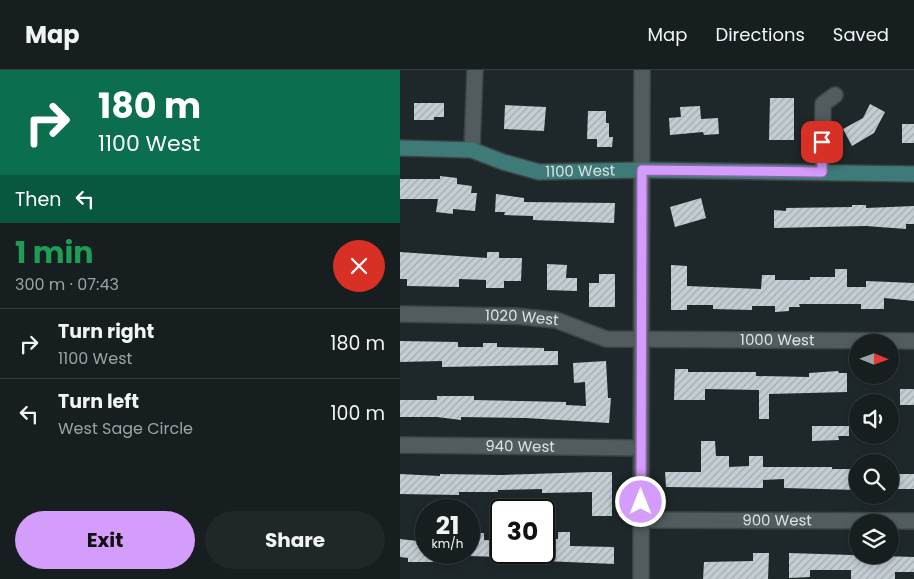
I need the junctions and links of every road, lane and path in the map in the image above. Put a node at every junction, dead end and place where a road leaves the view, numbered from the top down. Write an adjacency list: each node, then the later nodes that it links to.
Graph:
1 (475, 70): 5 (street)
2 (642, 70): 6 (street)
3 (835, 95): 7 (street)
4 (400, 148): 5 (street, 1100 West)
5 (472, 150): 6 (street, 1100 West)
6 (642, 170): 7 (street, 1100 West); 10 (street)
7 (822, 172): 8 (street, 1100 West)
8 (914, 174)
9 (400, 314): 10 (street, 1020 West)
10 (642, 340): 11 (street, 1000 West); 13 (street)
11 (914, 341)
12 (400, 445): 13 (street, 940 West)
13 (641, 448): 14 (street)
14 (641, 520): 15 (street, 900 West); 16 (street)
15 (914, 521)
16 (640, 579)

